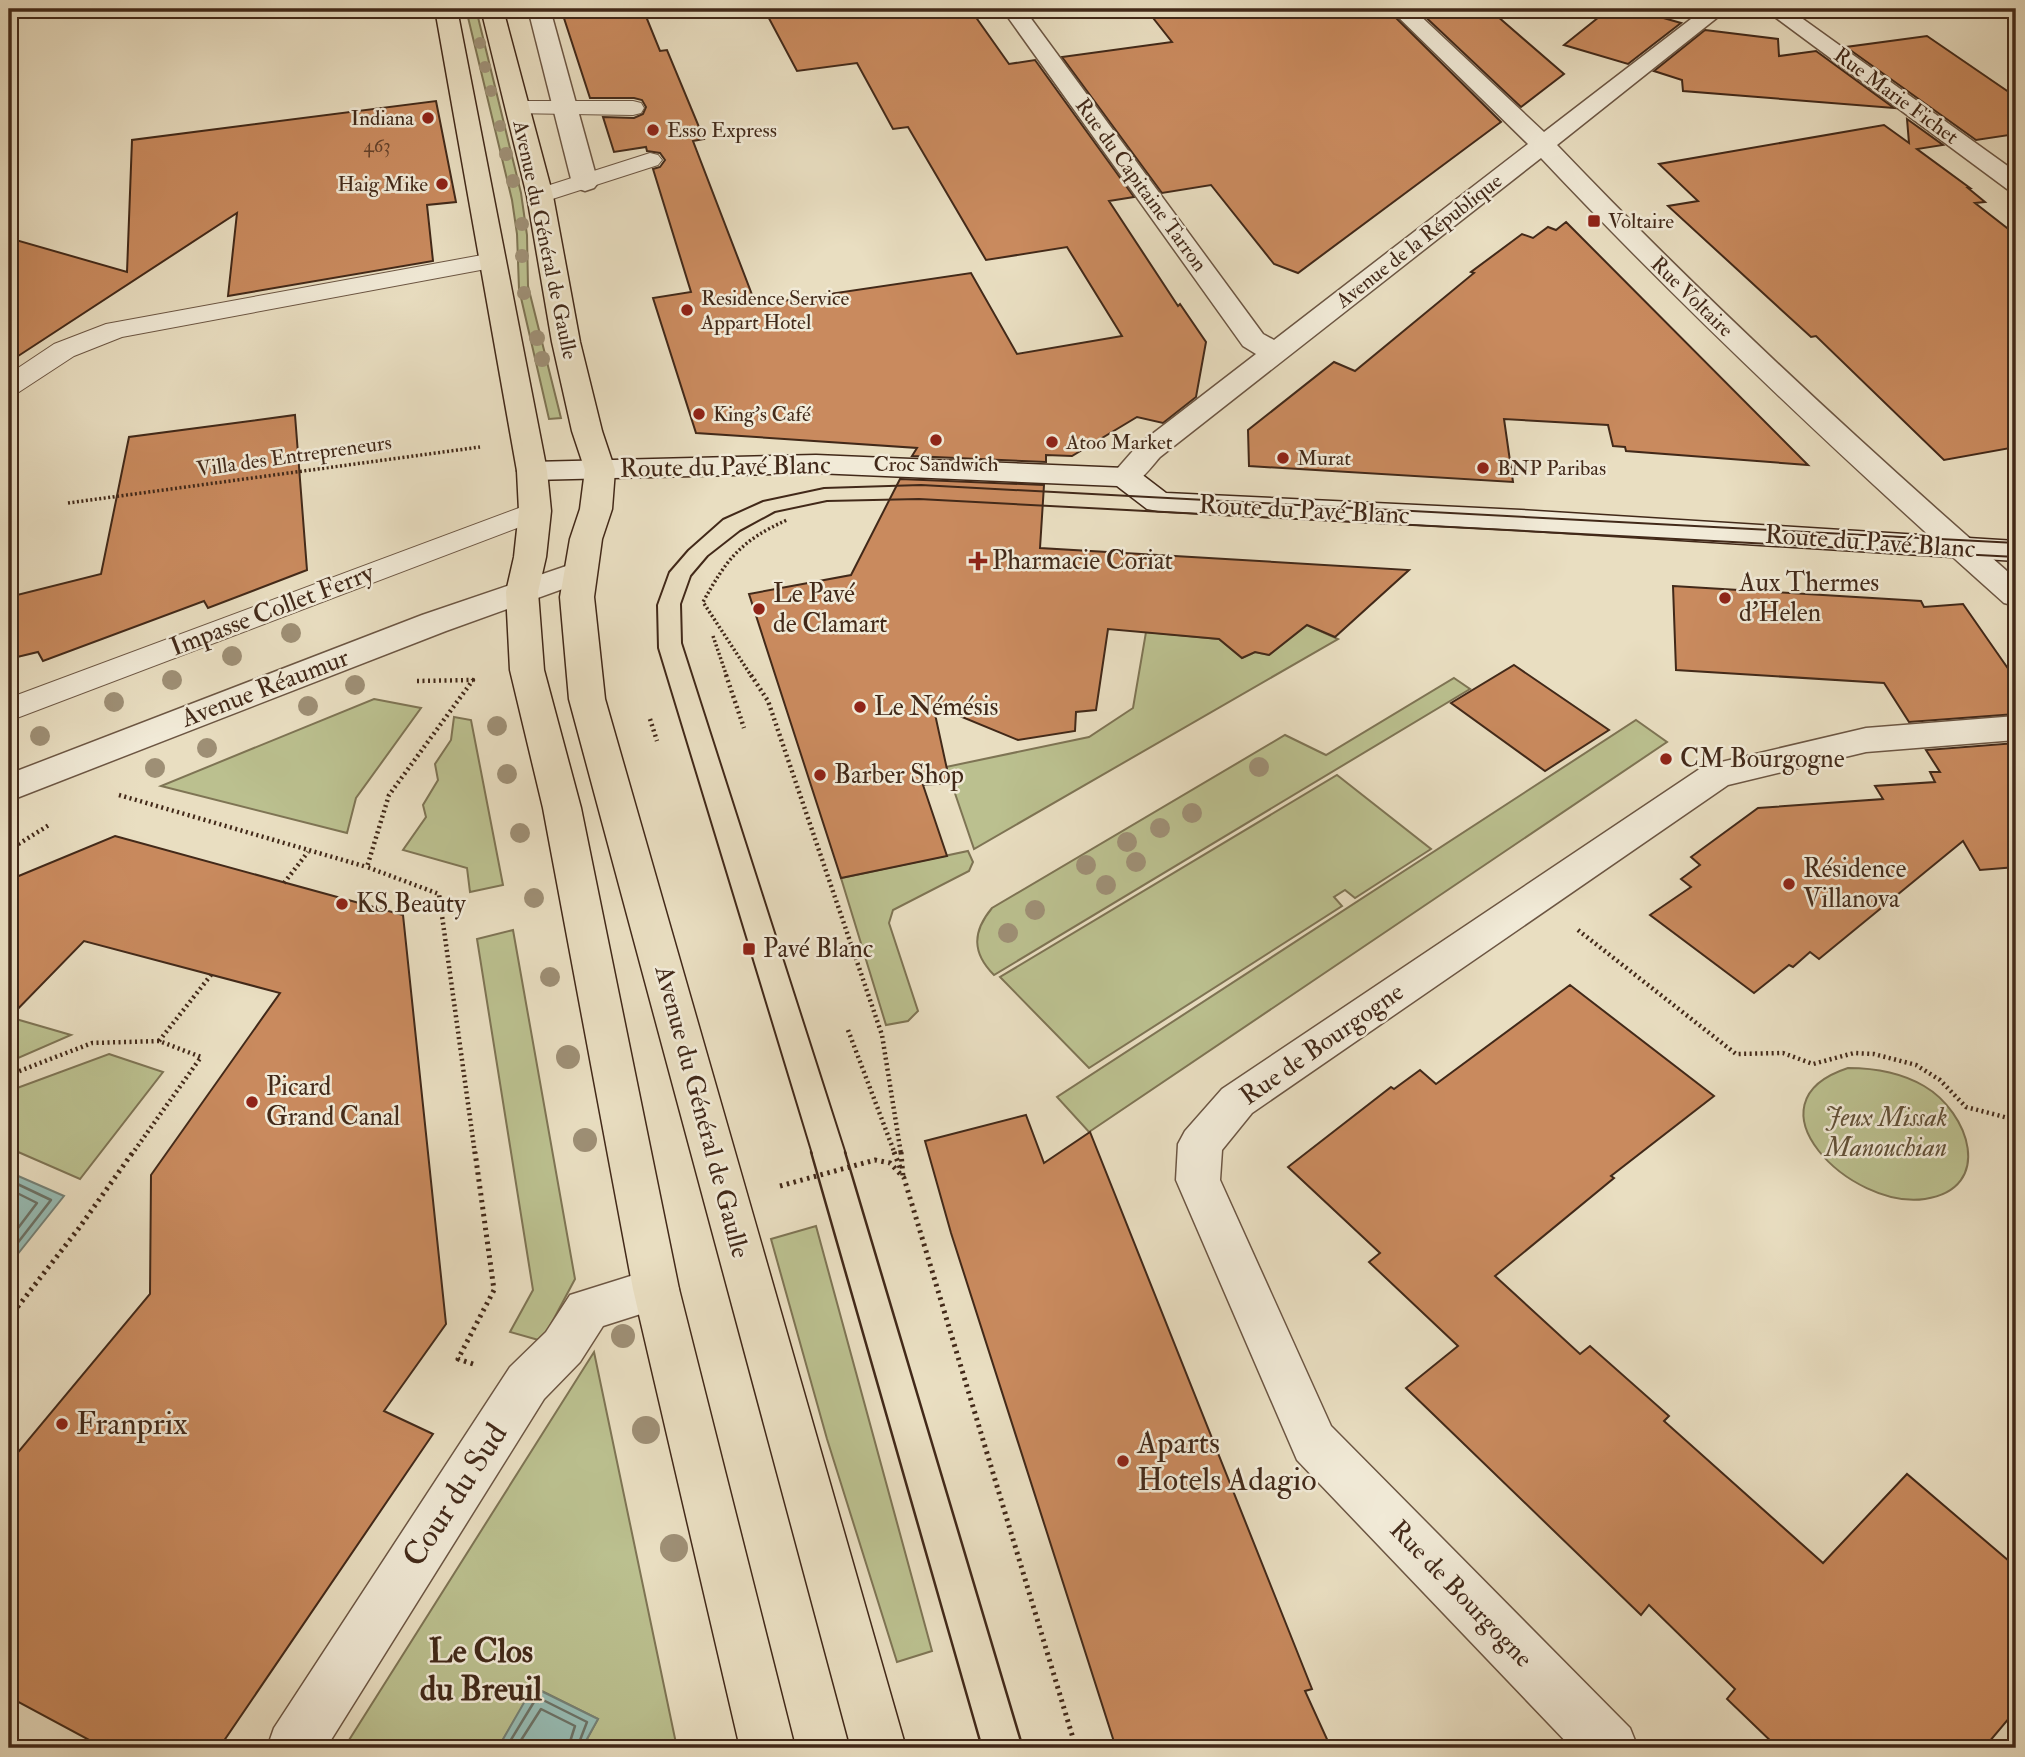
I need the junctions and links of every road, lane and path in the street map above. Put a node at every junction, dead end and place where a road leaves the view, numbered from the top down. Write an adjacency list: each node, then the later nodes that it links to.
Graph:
1 (446, 9): 16 (main road, Avenue du Général de Gaulle)
2 (492, 9): 8 (main road, Avenue du Général de Gaulle)
3 (539, 9): 10 (street)
4 (1013, 9): 17 (street, Rue du Capitaine Tarron)
5 (1401, 9): 11 (street, Rue Voltaire)
6 (1717, 9): 11 (street, Avenue de la République)
7 (1775, 9): 14 (street, Rue Marie Fichet)
8 (517, 108): 10 (lane); 15 (main road, Avenue du Général de Gaulle)
9 (633, 108): 10 (lane)
10 (565, 109): 13 (street)
11 (1543, 145): 17 (street, Avenue de la République); 26 (street, Rue Voltaire)
12 (650, 160): 13 (lane)
13 (585, 183): 15 (lane)
14 (2016, 184)
15 (540, 196): 20 (main road, Avenue du Général de Gaulle)
16 (493, 261): 18 (lane); 19 (main road, Avenue du Général de Gaulle)
17 (1276, 353): 22 (street, Avenue de la République)
18 (9, 386)
19 (524, 437): 21 (main road, Avenue du Général de Gaulle); 23 (path, Villa des Entrepreneurs)
20 (600, 470): 21 (street); 22 (street, Route du Pavé Blanc); 28 (main road, Avenue du Général de Gaulle)
21 (532, 471): 24 (main road, Avenue du Général de Gaulle)
22 (1125, 477): 26 (street, Route du Pavé Blanc)
23 (68, 503)
24 (535, 511): 29 (main road, Avenue du Général de Gaulle); 33 (lane, Impasse Collet Ferry)
25 (787, 520): 48 (path)
26 (1961, 548): 27 (street, Route du Pavé Blanc); 30 (street, Rue Voltaire)
27 (2016, 551)
28 (581, 571): 29 (street, Avenue Réaumur); 54 (main road, Avenue du Général de Gaulle)
29 (522, 592): 36 (street, Avenue Réaumur); 49 (main road, Avenue du Général de Gaulle)
30 (2016, 596)
31 (713, 636): 34 (path)
32 (412, 681): 39 (path)
33 (9, 709)
34 (744, 728)
35 (2016, 728): 41 (street, Rue de Bourgogne)
36 (9, 788)
37 (107, 791): 38 (path)
38 (308, 852): 39 (path); 40 (path)
39 (367, 867): 51 (path)
40 (284, 883)
41 (1537, 898): 46 (path); 56 (street, Rue de Bourgogne)
42 (211, 975): 44 (path)
43 (848, 1030): 48 (path)
44 (159, 1041): 45 (path); 50 (path)
45 (9, 1075)
46 (2016, 1120)
47 (875, 1160): 48 (path)
48 (904, 1178): 55 (path)
49 (656, 1289): 51 (street, Cour du Sud); 53 (main road, Avenue du Général de Gaulle)
50 (9, 1318)
51 (527, 1383): 52 (street, Cour du Sud)
52 (294, 1748)
53 (768, 1748)
54 (879, 1748)
55 (1076, 1748)
56 (1610, 1748)

